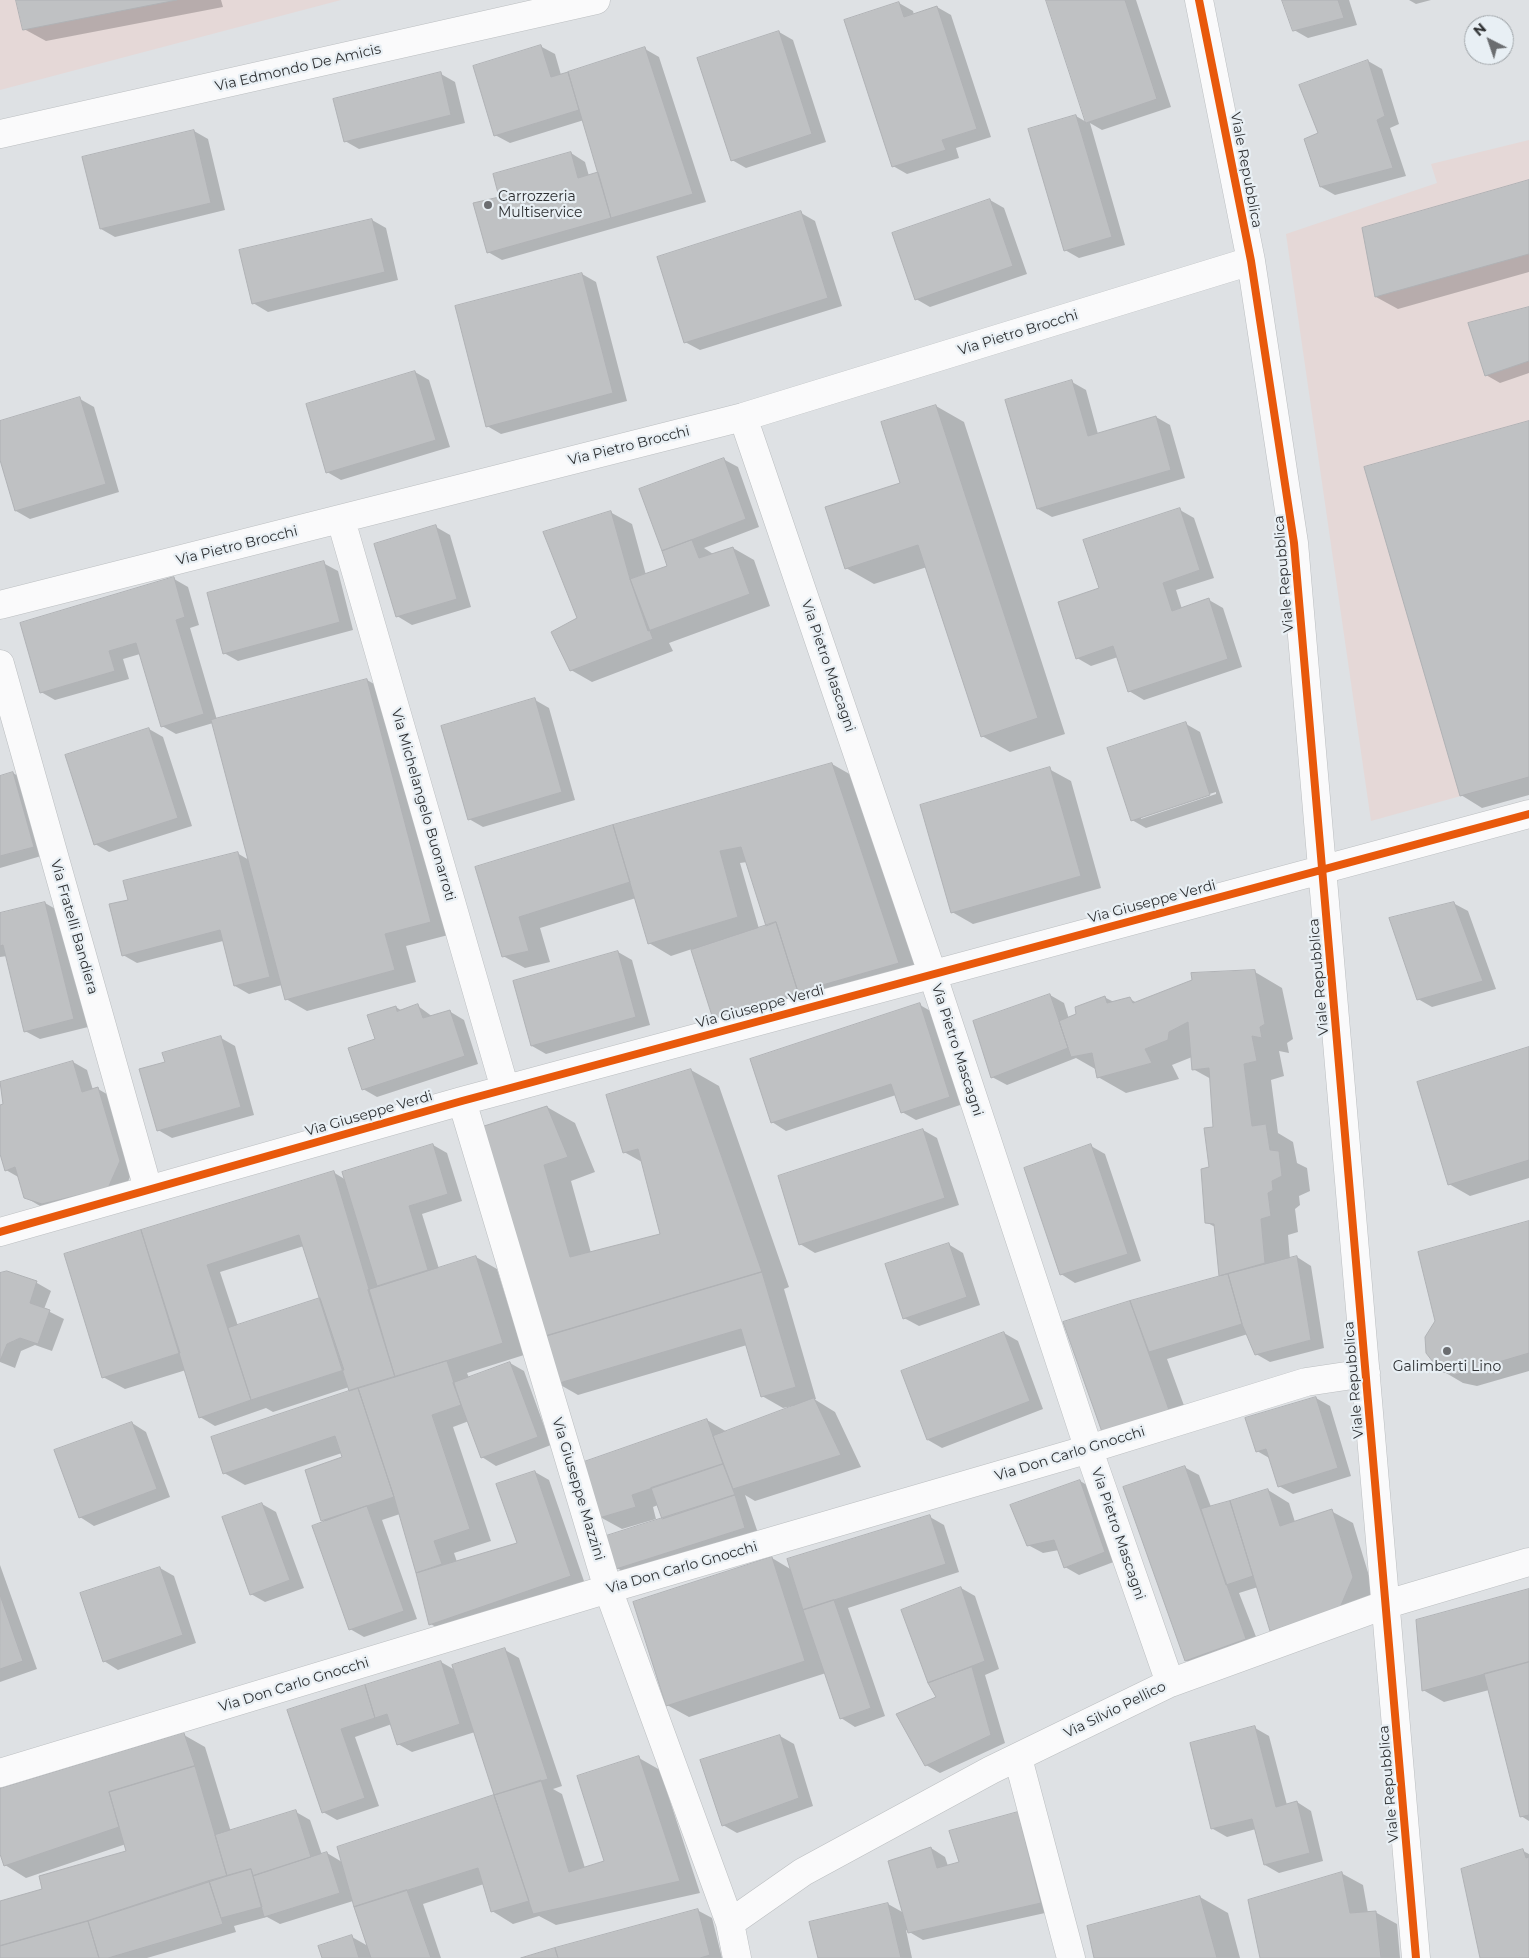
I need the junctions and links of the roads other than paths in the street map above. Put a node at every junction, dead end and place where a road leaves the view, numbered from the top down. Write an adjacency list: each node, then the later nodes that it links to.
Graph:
1 (596, 0): 3 (street, Via Edmondo De Amicis)
2 (1199, 0): 4 (street, Viale Repubblica)
3 (0, 134)
4 (1251, 261): 5 (street, Via Pietro Brocchi); 10 (street, Viale Repubblica)
5 (743, 417): 6 (street, Via Pietro Brocchi); 11 (street, Via Pietro Mascagni)
6 (341, 520): 7 (street, Via Pietro Brocchi); 12 (street, Via Michelangelo Buonarroti)
7 (0, 605)
8 (0, 664): 14 (street, Via Fratelli Bandiera)
9 (1529, 814): 10 (street, Via Giuseppe Verdi)
10 (1324, 870): 11 (street, Via Giuseppe Verdi); 16 (street, Viale Repubblica)
11 (932, 973): 12 (street, Via Giuseppe Verdi); 17 (street, Via Pietro Mascagni)
12 (505, 1090): 13 (street, Via Giuseppe Verdi)
13 (462, 1101): 14 (street, Via Giuseppe Verdi); 19 (street, Via Giuseppe Mazzini)
14 (148, 1189): 15 (street, Via Giuseppe Verdi)
15 (0, 1232)
16 (1366, 1373): 17 (street, Via Don Carlo Gnocchi); 20 (street, Viale Repubblica)
17 (1089, 1449): 19 (street, Via Don Carlo Gnocchi); 21 (street, Via Pietro Mascagni)
18 (1529, 1562): 20 (street, Via Silvio Pellico)
19 (608, 1589): 23 (street, Via Don Carlo Gnocchi); 24 (street, Via Giuseppe Mazzini)
20 (1387, 1604): 21 (street, Via Silvio Pellico); 27 (street, Viale Repubblica)
21 (1170, 1683): 22 (street, Via Silvio Pellico)
22 (1018, 1758): 24 (street, Via Silvio Pellico); 26 (street)
23 (0, 1773)
24 (730, 1923): 25 (street, Via Giuseppe Mazzini)
25 (737, 1958)
26 (1071, 1958)
27 (1416, 1958)

